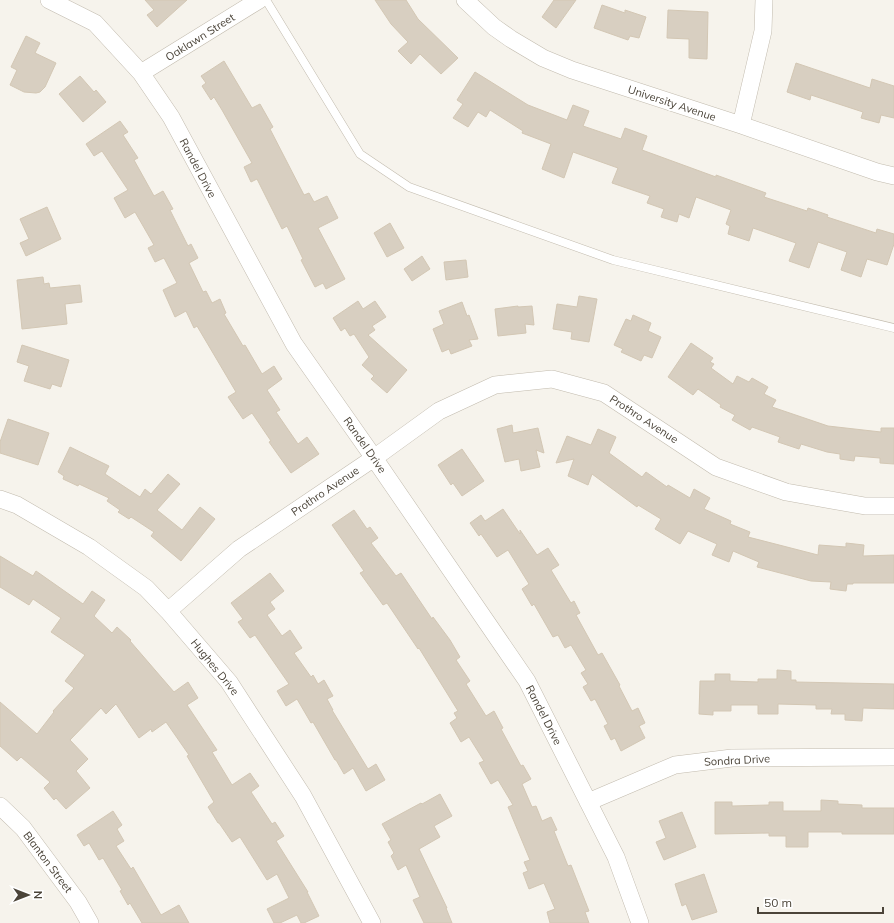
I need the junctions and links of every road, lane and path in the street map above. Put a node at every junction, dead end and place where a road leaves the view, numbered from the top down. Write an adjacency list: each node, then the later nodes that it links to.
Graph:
1 (50, 0): 6 (street, Randel Drive)
2 (259, 0): 6 (street, Oaklawn Street)
3 (266, 0): 9 (lane)
4 (465, 0): 7 (street, University Avenue)
5 (764, 0): 7 (street)
6 (141, 73): 10 (street, Randel Drive)
7 (740, 125): 8 (street, University Avenue)
8 (894, 176)
9 (894, 328)
10 (374, 458): 12 (street, Prothro Avenue); 13 (street, Prothro Avenue); 15 (street, Randel Drive)
11 (0, 499): 13 (street, Hughes Drive)
12 (894, 506)
13 (168, 611): 18 (street, Hughes Drive)
14 (894, 757): 15 (street, Sondra Drive)
15 (588, 802): 19 (street, Randel Drive)
16 (0, 806): 17 (street, Blanton Street)
17 (90, 923)
18 (372, 923)
19 (640, 923)

